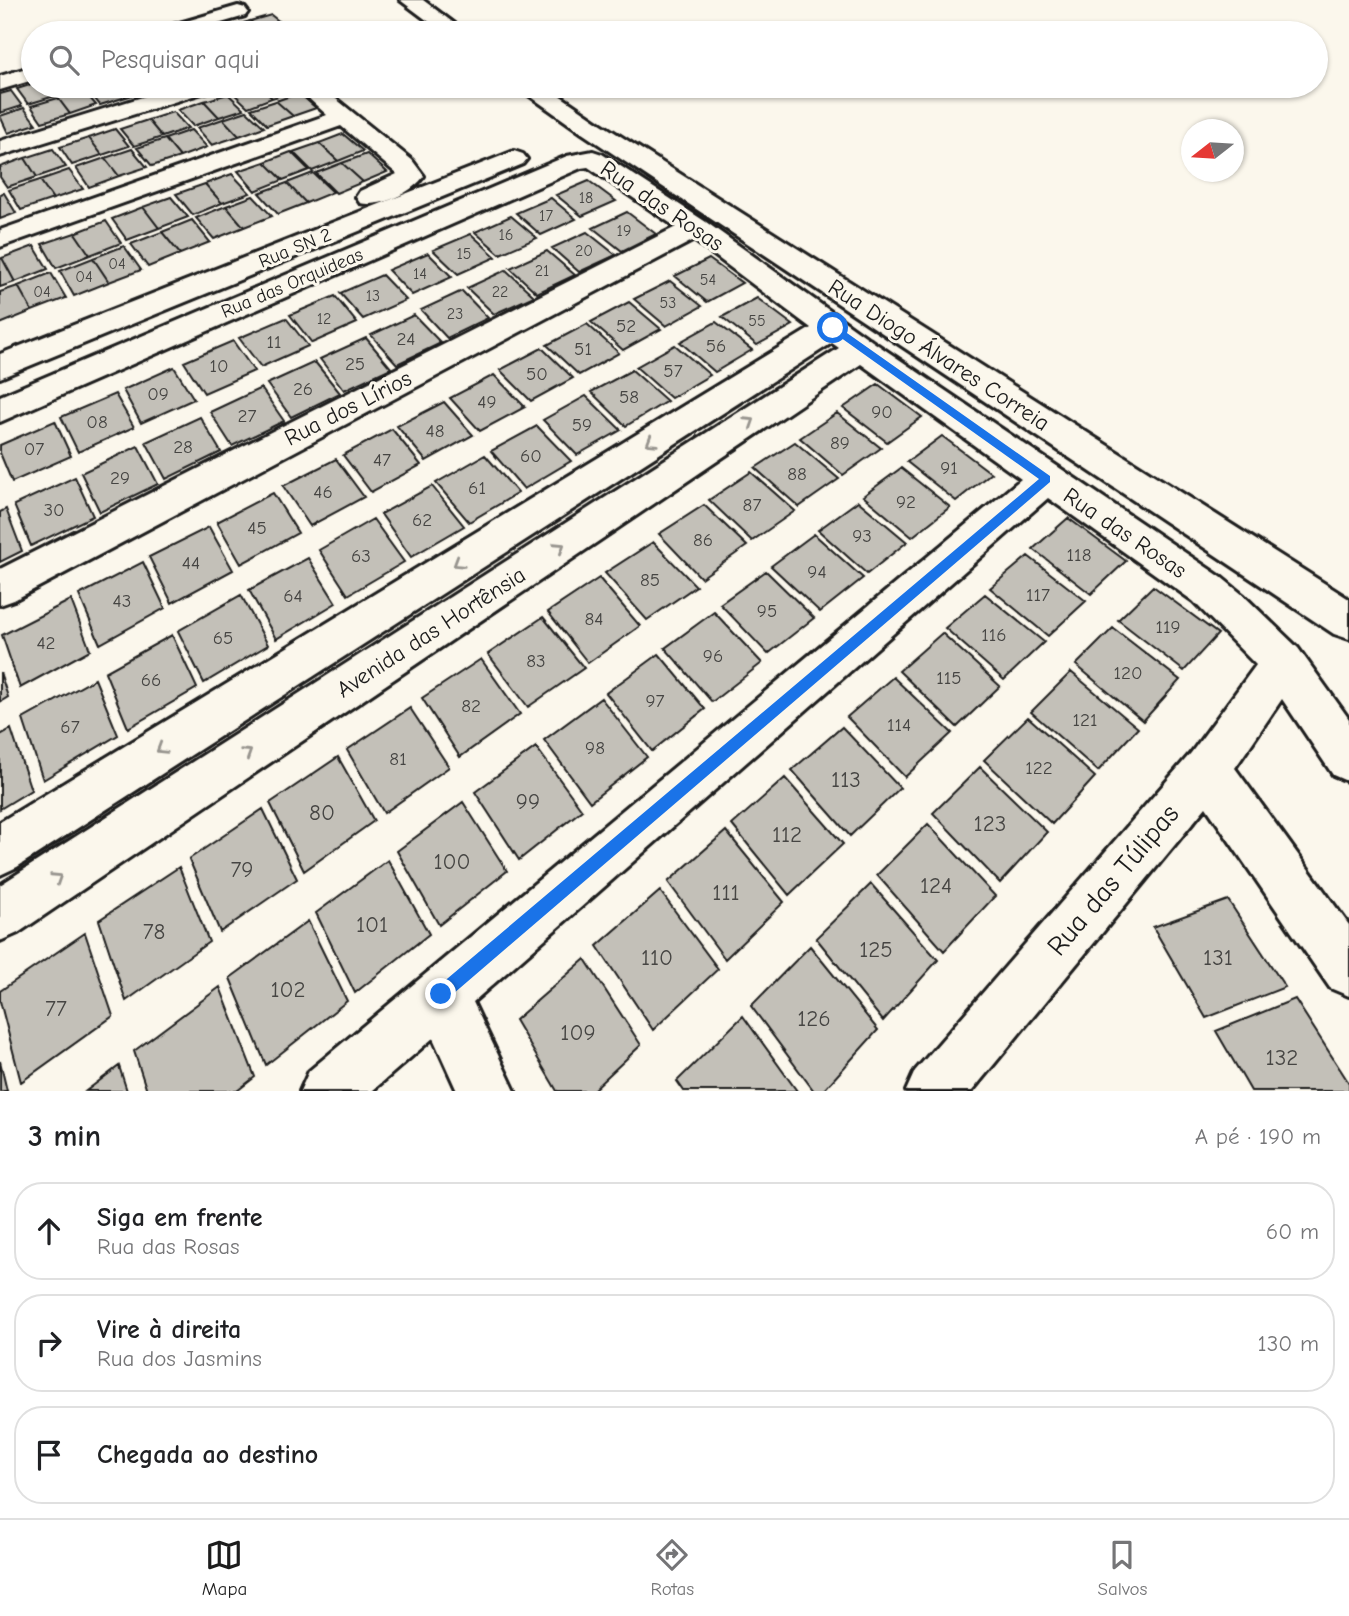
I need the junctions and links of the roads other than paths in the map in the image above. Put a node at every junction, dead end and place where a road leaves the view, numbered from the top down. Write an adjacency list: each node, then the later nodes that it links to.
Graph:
1 (410, 0): 4 (street)
2 (239, 12): 3 (street)
3 (208, 21)
4 (440, 21)
5 (21, 77): 6 (street)
6 (0, 83)
7 (163, 98): 12 (street)
8 (321, 98): 10 (street)
9 (543, 98): 11 (street, Rua Diogo Álvares Correia)
10 (345, 117): 14 (street); 16 (street)
11 (588, 143): 13 (street, Rua das Rosas); 17 (street, Rua SN 2); 18 (street, Rua das Orquideas); 21 (street, Rua Diogo Álvares Correia)
12 (0, 149)
13 (696, 228): 15 (street, Rua das Rosas); 20 (street, Rua dos Lírios)
14 (0, 239)
15 (847, 338): 19 (street, Rua das Rosas); 25 (street, Avenida das Hortênsia, one-way to 25); 26 (street, Avenida das Hortênsia, one-way to 15)
16 (0, 346)
17 (0, 367)
18 (0, 410)
19 (1046, 479): 22 (street, Rua das Rosas); 28 (street)
20 (0, 588)
21 (1349, 621)
22 (1283, 663): 23 (street, Rua das Rosas); 24 (street, Rua das Túlipas)
23 (1349, 759)
24 (1207, 769): 27 (street); 31 (street, Rua das Túlipas)
25 (0, 850)
26 (0, 915)
27 (1349, 969)
28 (441, 994): 29 (street); 30 (street)
29 (329, 1091)
30 (486, 1091)
31 (935, 1091)

